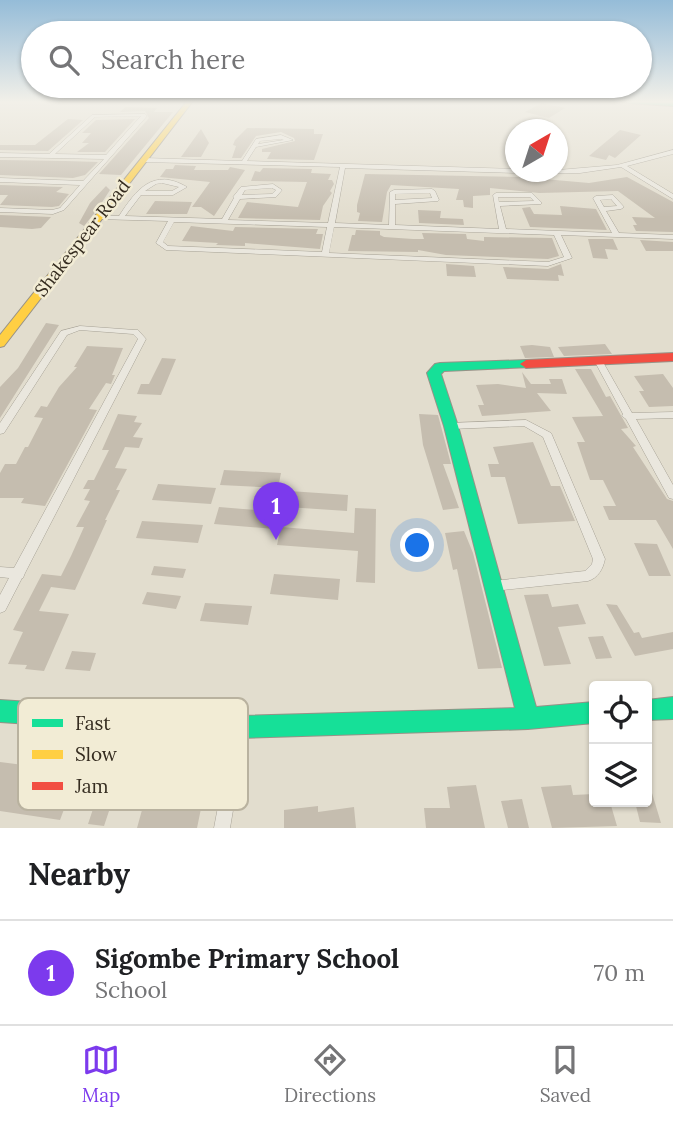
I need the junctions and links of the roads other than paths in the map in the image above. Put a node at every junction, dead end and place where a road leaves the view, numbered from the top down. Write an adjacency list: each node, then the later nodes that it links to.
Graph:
1 (68, 140): 9 (street)
2 (122, 140): 10 (street)
3 (160, 140): 11 (street, Shakespear Road)
4 (262, 140): 6 (street)
5 (289, 140): 6 (street)
6 (253, 146): 12 (street)
7 (673, 152): 14 (street)
8 (0, 155): 9 (street)
9 (50, 156): 10 (street)
10 (108, 156): 18 (street)
11 (144, 160): 12 (street); 28 (street, Shakespear Road)
12 (243, 164): 13 (street)
13 (343, 166): 15 (street); 32 (street)
14 (624, 167): 16 (street); 20 (street)
15 (505, 171)
16 (568, 173)
17 (0, 180): 18 (street)
18 (84, 183): 27 (street)
19 (673, 186): 20 (street)
20 (661, 189): 23 (street)
21 (138, 193): 21 (street); 29 (street)
22 (236, 197): 22 (street); 31 (street)
23 (673, 197)
24 (393, 202): 24 (street); 33 (street)
25 (497, 204): 25 (street); 34 (street)
26 (603, 209): 36 (street)
27 (0, 210)
28 (97, 217): 29 (street); 39 (street, Shakespear Road)
29 (121, 217): 30 (street)
30 (172, 220): 31 (street); 38 (street)
31 (225, 221): 32 (street)
32 (329, 226): 33 (street); 38 (street)
33 (392, 227): 34 (street)
34 (503, 232): 35 (street)
35 (557, 233): 36 (street); 38 (street)
36 (617, 235): 37 (street)
37 (673, 237)
38 (325, 254)
39 (0, 342)
40 (673, 357): 41 (street)
41 (599, 362): 43 (street); 44 (street)
42 (673, 415): 43 (street)
43 (627, 416): 46 (street)
44 (451, 426): 49 (street); 49 (street)
45 (0, 431): 48 (street)
46 (673, 495)
47 (0, 572): 48 (street)
48 (19, 574): 50 (street)
49 (493, 586): 56 (street)
50 (0, 607)
51 (673, 708): 52 (street)
52 (652, 709)
53 (0, 711): 54 (street)
54 (18, 712)
55 (589, 713): 56 (street)
56 (528, 718): 57 (street)
57 (248, 727)
58 (225, 810): 59 (street)
59 (222, 828)

